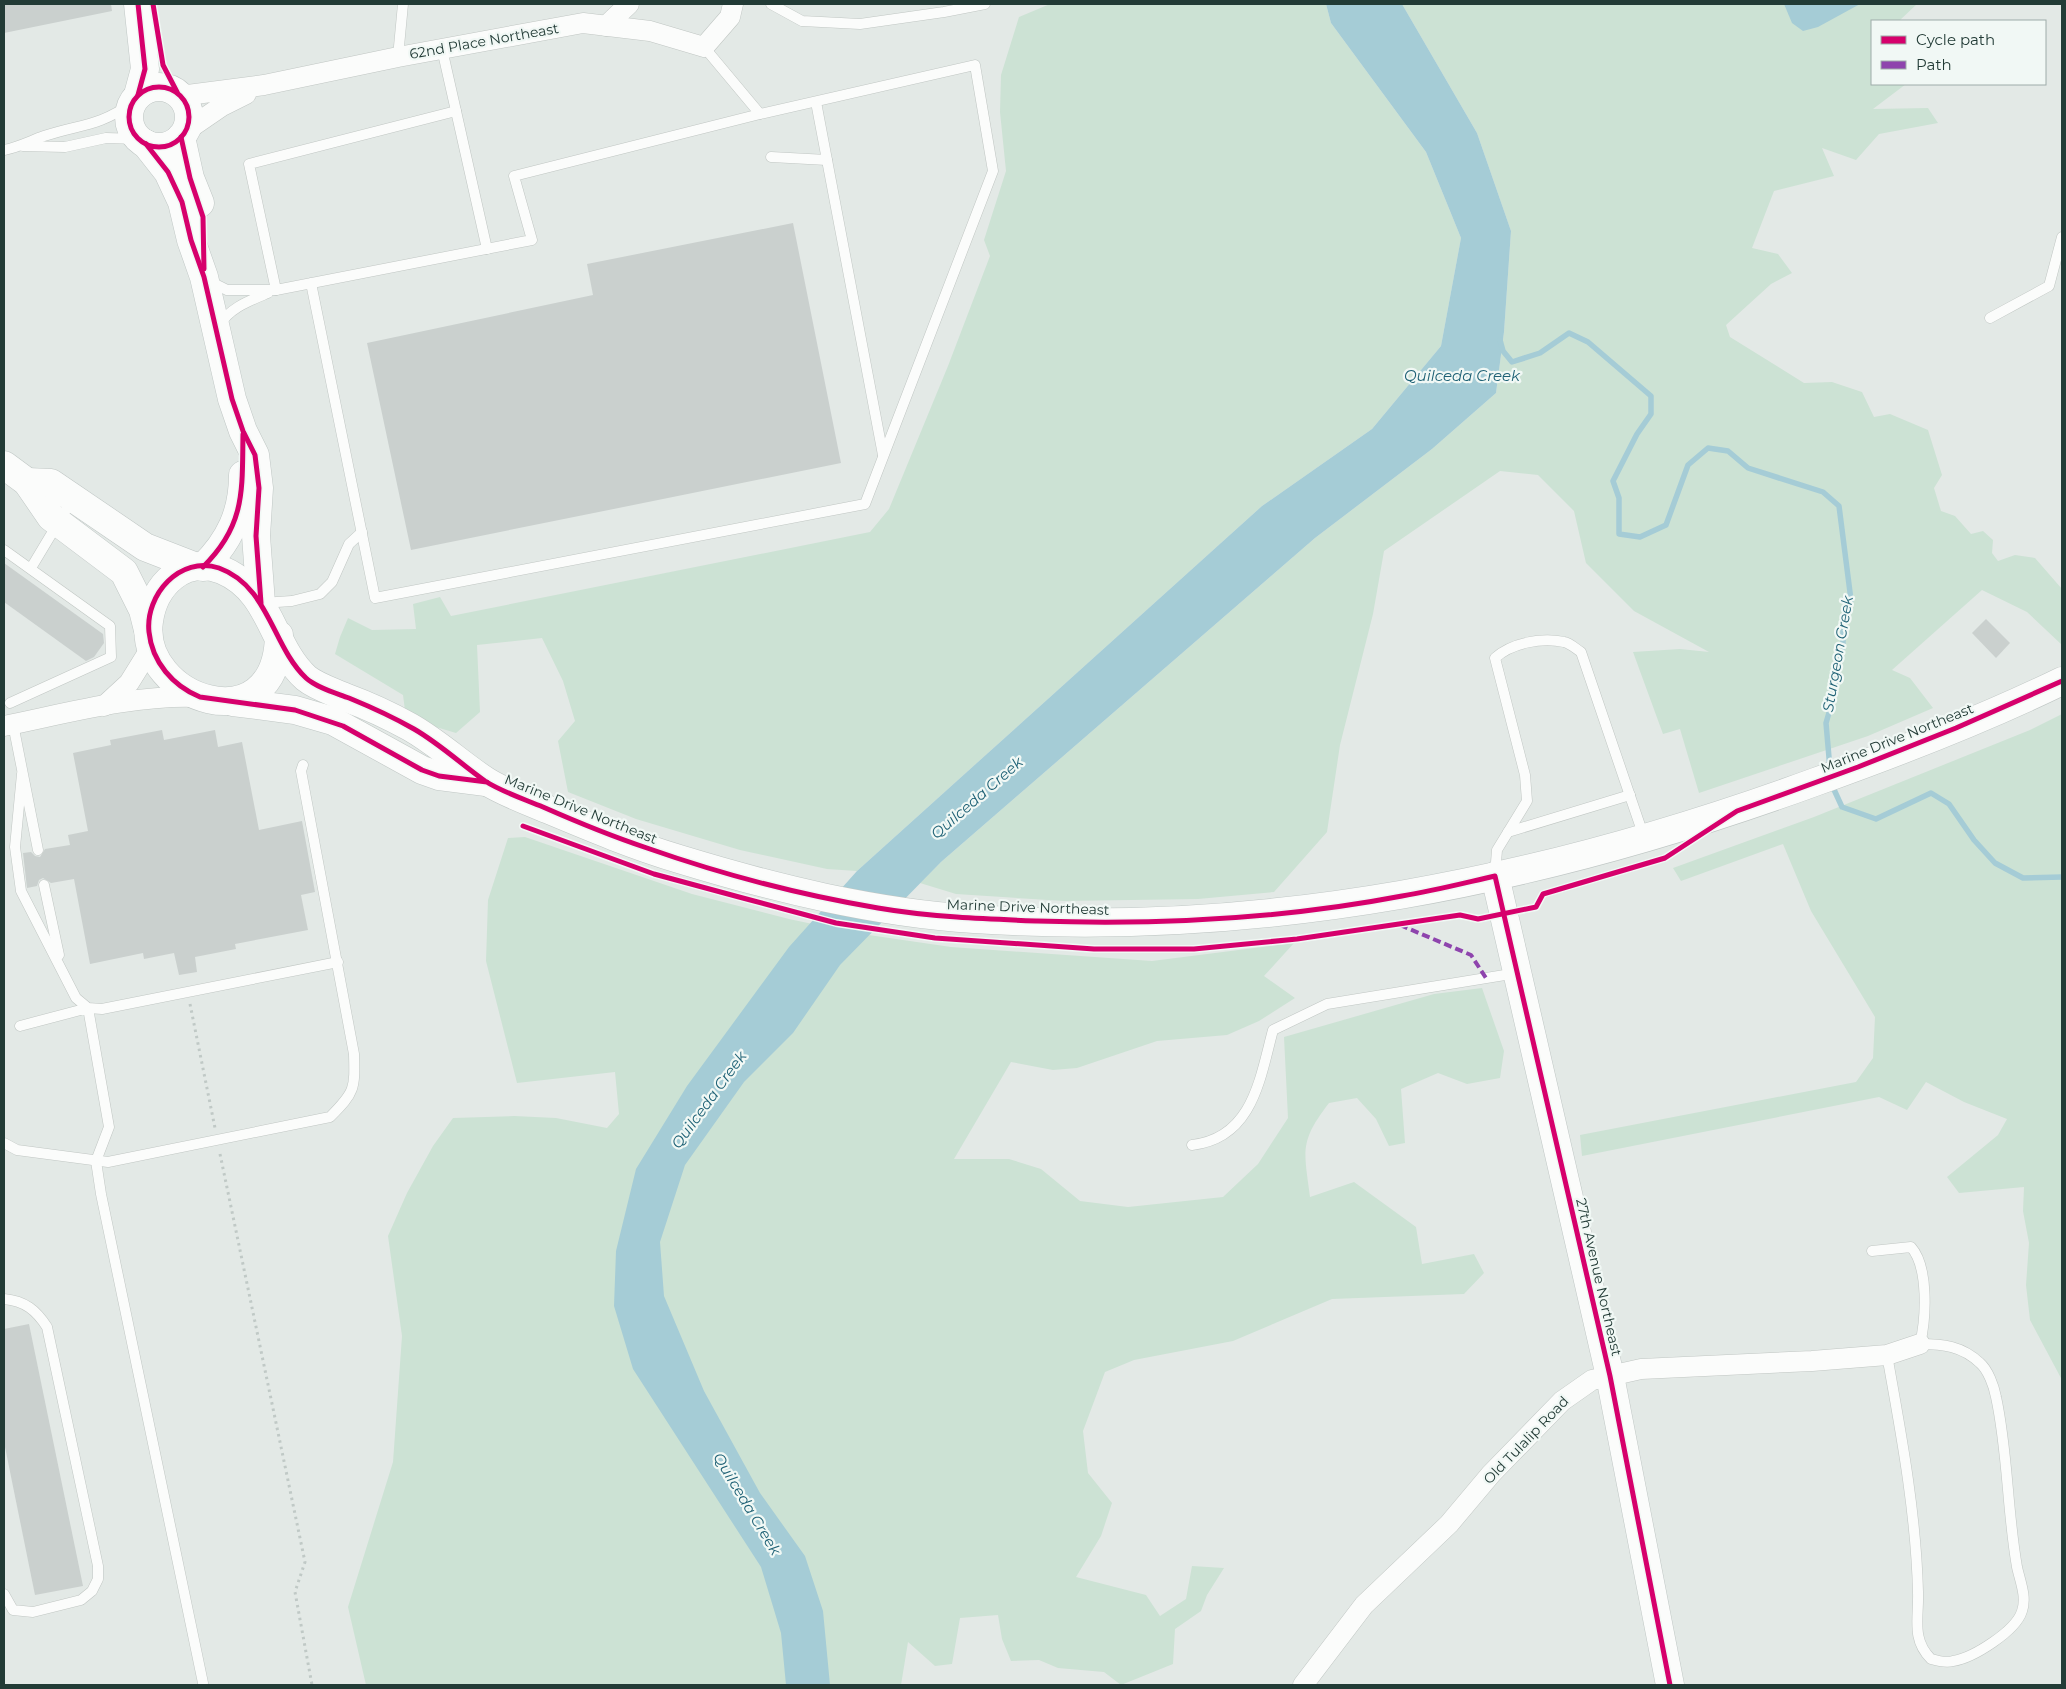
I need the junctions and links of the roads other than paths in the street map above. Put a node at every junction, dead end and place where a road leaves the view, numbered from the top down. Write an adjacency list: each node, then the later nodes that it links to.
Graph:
1 (138, 4): 14 (main road)
2 (153, 4): 13 (main road)
3 (402, 4): 11 (lane)
4 (629, 4): 8 (street)
5 (733, 4): 9 (street)
6 (771, 4): 7 (lane)
7 (985, 4)
8 (606, 26): 9 (street, 62nd Place Northeast); 10 (street, 62nd Place Northeast)
9 (704, 47): 17 (lane)
10 (442, 49): 11 (street, 62nd Place Northeast); 16 (lane)
11 (398, 57): 12 (street, 62nd Place Northeast)
12 (264, 85): 13 (street, 62nd Place Northeast); 18 (street, 62nd Place Northeast)
13 (178, 94): 14 (main road); 18 (main road)
14 (135, 99): 19 (main road); 20 (lane)
15 (816, 102): 17 (lane); 23 (lane); 32 (lane)
16 (456, 111): 25 (lane); 28 (lane)
17 (760, 114): 25 (lane)
18 (184, 133): 19 (main road); 26 (main road)
19 (142, 141): 20 (lane); 26 (main road)
20 (22, 146): 21 (lane)
21 (4, 150)
22 (771, 157): 23 (lane)
23 (827, 160): 32 (lane)
24 (2062, 237): 29 (lane)
25 (487, 249): 27 (lane)
26 (204, 277): 28 (lane); 30 (main road)
27 (312, 283): 28 (lane); 37 (lane)
28 (276, 290): 30 (lane)
29 (1990, 318)
30 (216, 333): 31 (main road)
31 (243, 431): 39 (main road); 41 (main road)
32 (883, 456): 37 (lane)
33 (4, 465): 34 (main road)
34 (27, 482): 35 (main road); 36 (main road)
35 (73, 498): 36 (lane); 39 (main road)
36 (58, 523): 40 (lane); 43 (main road)
37 (362, 532): 41 (lane)
38 (4, 550): 40 (lane)
39 (198, 566): 41 (main road); 43 (main road)
40 (31, 568): 47 (lane)
41 (261, 603): 42 (main road)
42 (279, 636): 46 (main road); 52 (main road, Marine Drive Northeast)
43 (150, 638): 45 (main road); 48 (street)
44 (2062, 681): 55 (main road, Marine Drive Northeast)
45 (200, 697): 46 (main road); 48 (street)
46 (231, 702): 52 (main road, Marine Drive Northeast)
47 (10, 703)
48 (104, 706): 49 (street)
49 (8, 725): 51 (lane)
50 (304, 765): 59 (lane)
51 (22, 774): 56 (lane); 60 (lane)
52 (487, 782): 57 (main road, Marine Drive Northeast)
53 (1630, 795): 54 (lane); 54 (lane); 55 (lane)
54 (1508, 832): 57 (lane)
55 (1645, 838): 57 (main road, Marine Drive Northeast)
56 (38, 850)
57 (1495, 876): 61 (main road, 27th Avenue Northeast)
58 (44, 885): 60 (lane)
59 (338, 962): 62 (lane); 66 (lane)
60 (61, 966): 62 (lane)
61 (1518, 973): 65 (lane); 71 (main road, 27th Avenue Northeast)
62 (88, 1008): 63 (lane); 66 (lane)
63 (20, 1026)
64 (4, 1143): 66 (lane)
65 (1192, 1145)
66 (96, 1160): 73 (lane)
67 (1872, 1251): 69 (lane)
68 (4, 1300): 72 (lane)
69 (1920, 1344): 70 (street, Old Tulalip Road); 70 (lane)
70 (1887, 1355): 71 (street, Old Tulalip Road)
71 (1610, 1376): 74 (street, Old Tulalip Road); 75 (main road, 27th Avenue Northeast)
72 (4, 1594)
73 (203, 1683)
74 (1303, 1685)
75 (1670, 1685)

